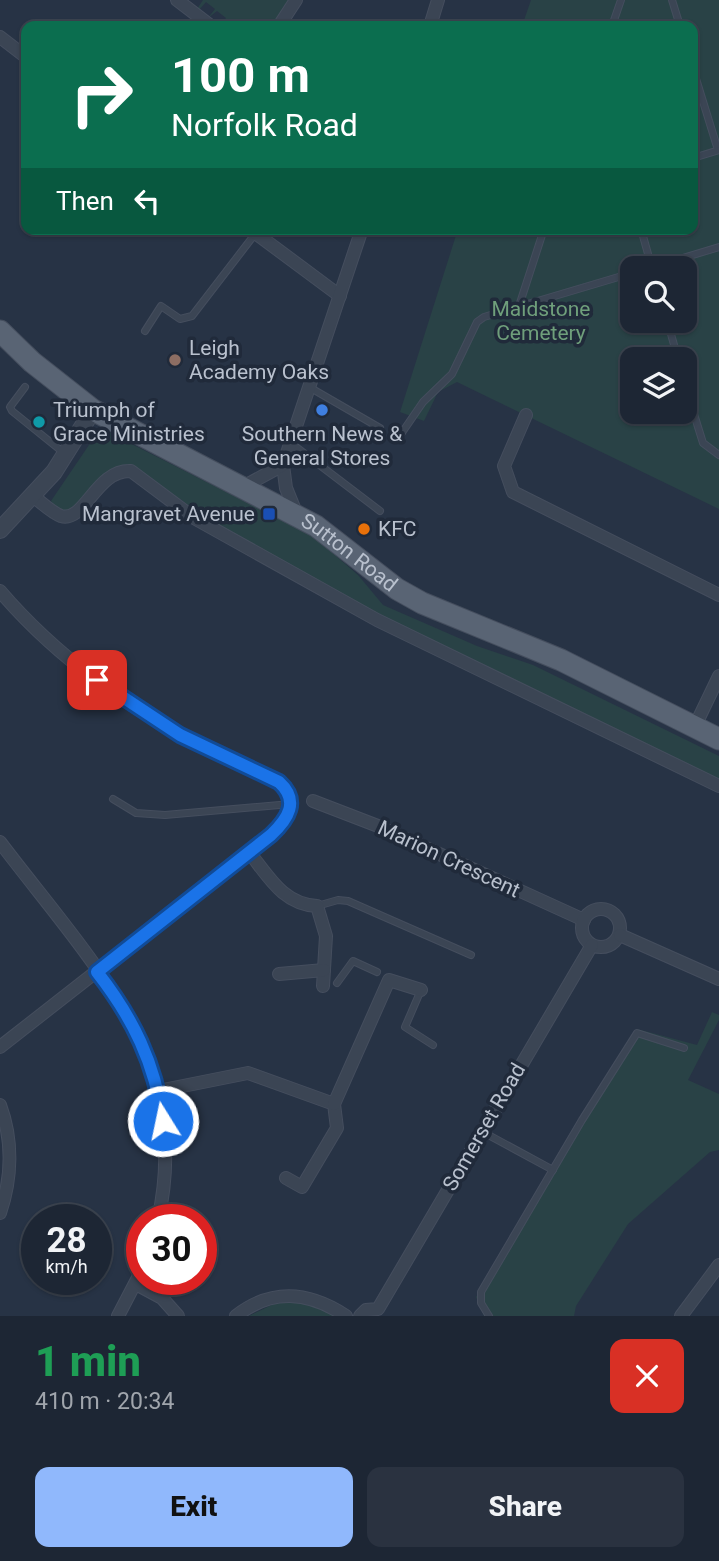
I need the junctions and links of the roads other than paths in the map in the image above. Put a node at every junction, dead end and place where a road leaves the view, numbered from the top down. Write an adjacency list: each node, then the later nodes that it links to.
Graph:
1 (177, 0): 6 (street)
2 (296, 0): 7 (street)
3 (438, 0): 8 (street)
4 (621, 0): 9 (lane)
5 (672, 0): 10 (lane)
6 (204, 21)
7 (282, 21)
8 (432, 21)
9 (614, 21)
10 (678, 21)
11 (0, 37): 12 (street)
12 (21, 53)
13 (698, 85): 14 (lane)
14 (718, 150): 15 (lane)
15 (698, 156)
16 (250, 235): 28 (lane)
17 (258, 235): 25 (street)
18 (360, 235): 25 (street)
19 (542, 235): 26 (lane)
20 (643, 235): 22 (lane)
21 (719, 247): 23 (lane)
22 (648, 256)
23 (690, 256)
24 (620, 277): 26 (lane)
25 (340, 296): 30 (street)
26 (519, 306): 35 (lane)
27 (0, 331): 31 (main road, Sutton Road)
28 (145, 331)
29 (25, 387): 37 (lane)
30 (309, 387): 34 (lane); 36 (street)
31 (93, 410): 37 (street); 40 (main road, Sutton Road)
32 (526, 415): 46 (street)
33 (697, 424): 38 (lane)
34 (380, 428)
35 (399, 437)
36 (292, 444): 39 (street); 42 (lane)
37 (66, 455): 41 (street)
38 (719, 455)
39 (283, 465): 40 (street); 43 (street)
40 (241, 488): 43 (main road, Sutton Road)
41 (34, 497): 44 (street); 50 (street, Sutton Road)
42 (380, 511)
43 (298, 516): 48 (main road, Sutton Road)
44 (0, 530)
45 (0, 591): 53 (street)
46 (719, 595)
47 (719, 676): 48 (street)
48 (695, 726): 49 (main road, Sutton Road)
49 (719, 740)
50 (719, 786)
51 (113, 799): 53 (lane)
52 (313, 801): 57 (street, Marion Crescent)
53 (291, 804): 55 (street)
54 (0, 842): 62 (street)
55 (249, 852): 56 (street); 62 (street)
56 (317, 906): 60 (lane); 61 (street)
57 (584, 920): 58 (street); 59 (street)
58 (620, 935): 59 (street); 65 (street)
59 (592, 945): 76 (street, Somerset Road)
60 (471, 955)
61 (324, 970): 64 (street); 68 (street)
62 (97, 972): 71 (street); 73 (street)
63 (377, 972): 66 (street); 67 (lane)
64 (279, 974)
65 (719, 979)
66 (388, 980): 69 (street); 74 (street)
67 (337, 983)
68 (323, 986)
69 (421, 990): 70 (lane)
70 (433, 1045)
71 (0, 1047)
72 (684, 1048): 77 (lane)
73 (158, 1091): 74 (street); 79 (street)
74 (334, 1104): 78 (street)
75 (0, 1105): 80 (street)
76 (481, 1131): 77 (lane); 84 (street, Somerset Road)
77 (553, 1170): 90 (lane)
78 (286, 1178)
79 (161, 1204)
80 (0, 1213)
81 (719, 1265): 91 (street)
82 (130, 1295): 85 (street)
83 (158, 1295): 86 (street)
84 (379, 1313): 89 (street, Somerset Road)
85 (118, 1316)
86 (178, 1316)
87 (236, 1316): 88 (street)
88 (345, 1316)
89 (360, 1316)
90 (489, 1316)
91 (681, 1316)

